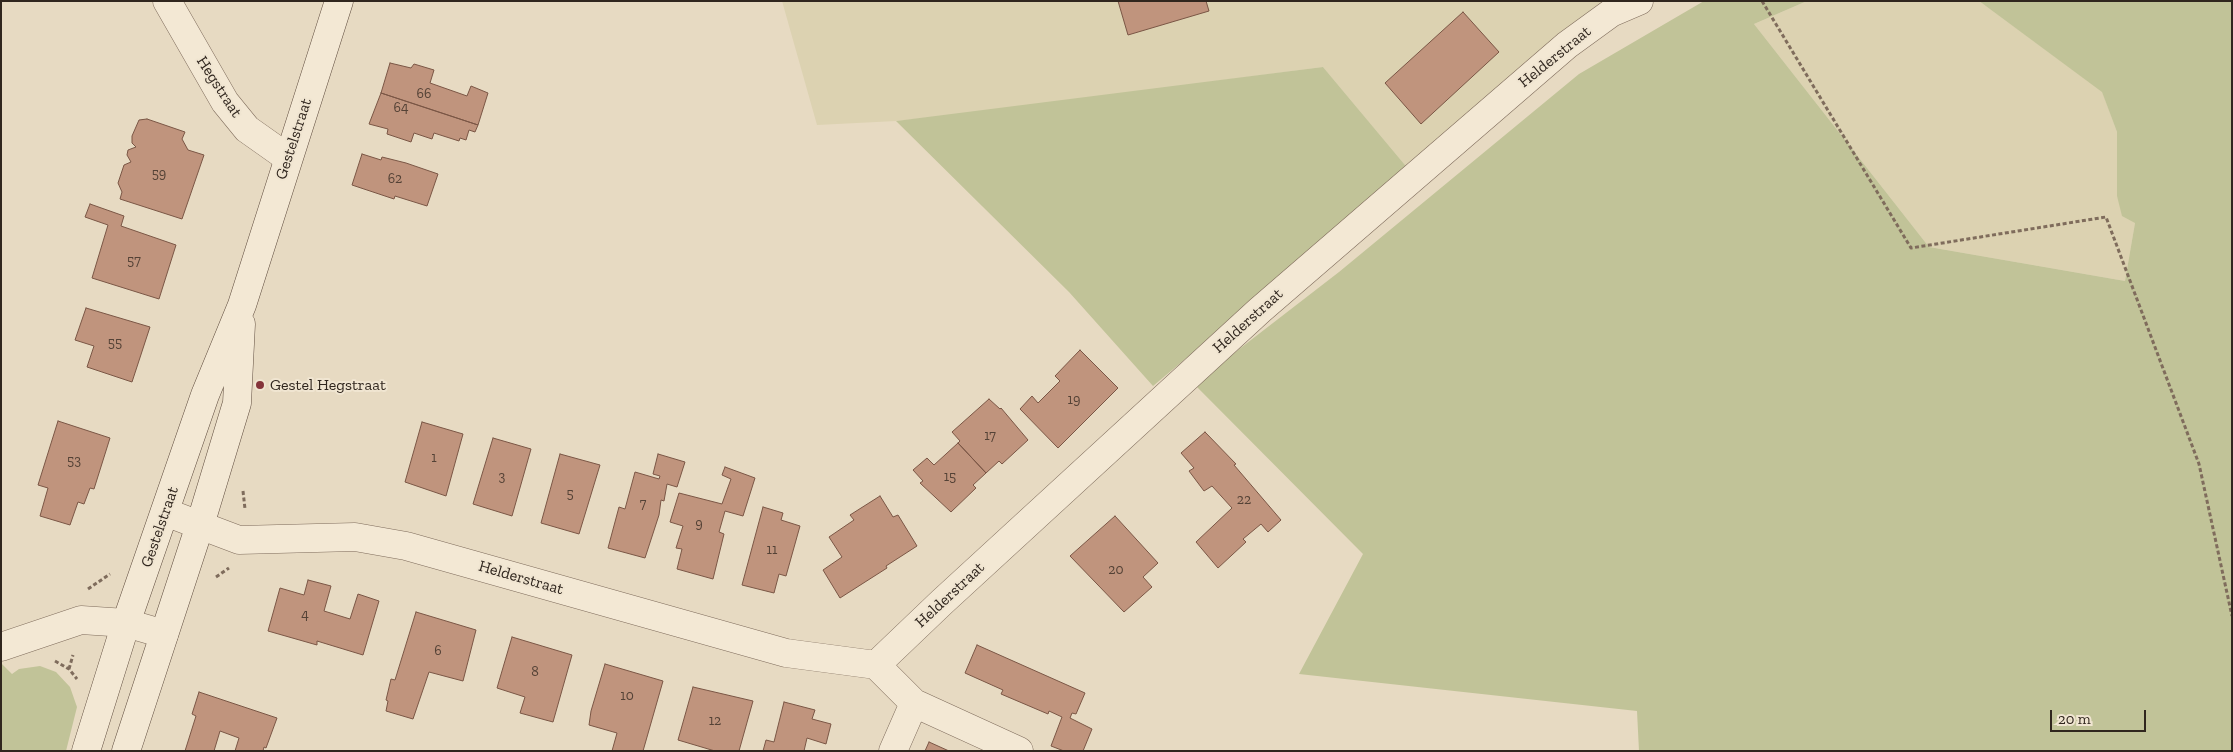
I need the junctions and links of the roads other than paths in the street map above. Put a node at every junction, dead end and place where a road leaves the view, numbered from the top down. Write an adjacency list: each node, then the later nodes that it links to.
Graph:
1 (167, 1): 4 (street, Hegstraat)
2 (340, 1): 4 (street, Gestelstraat)
3 (1639, 1): 11 (street, Helderstraat)
4 (288, 158): 5 (street, Gestelstraat)
5 (242, 305): 6 (street, Gestelstraat); 7 (street, Gestelstraat)
6 (165, 512): 7 (street, Helderstraat); 8 (street, Gestelstraat)
7 (200, 525): 9 (street, Gestelstraat); 11 (street, Helderstraat)
8 (126, 623): 9 (street); 10 (street); 13 (street, Gestelstraat)
9 (164, 634): 14 (street, Gestelstraat)
10 (1, 647)
11 (876, 665): 12 (street)
12 (914, 703): 15 (street); 16 (street)
13 (86, 751)
14 (126, 751)
15 (893, 751)
16 (1019, 751)

